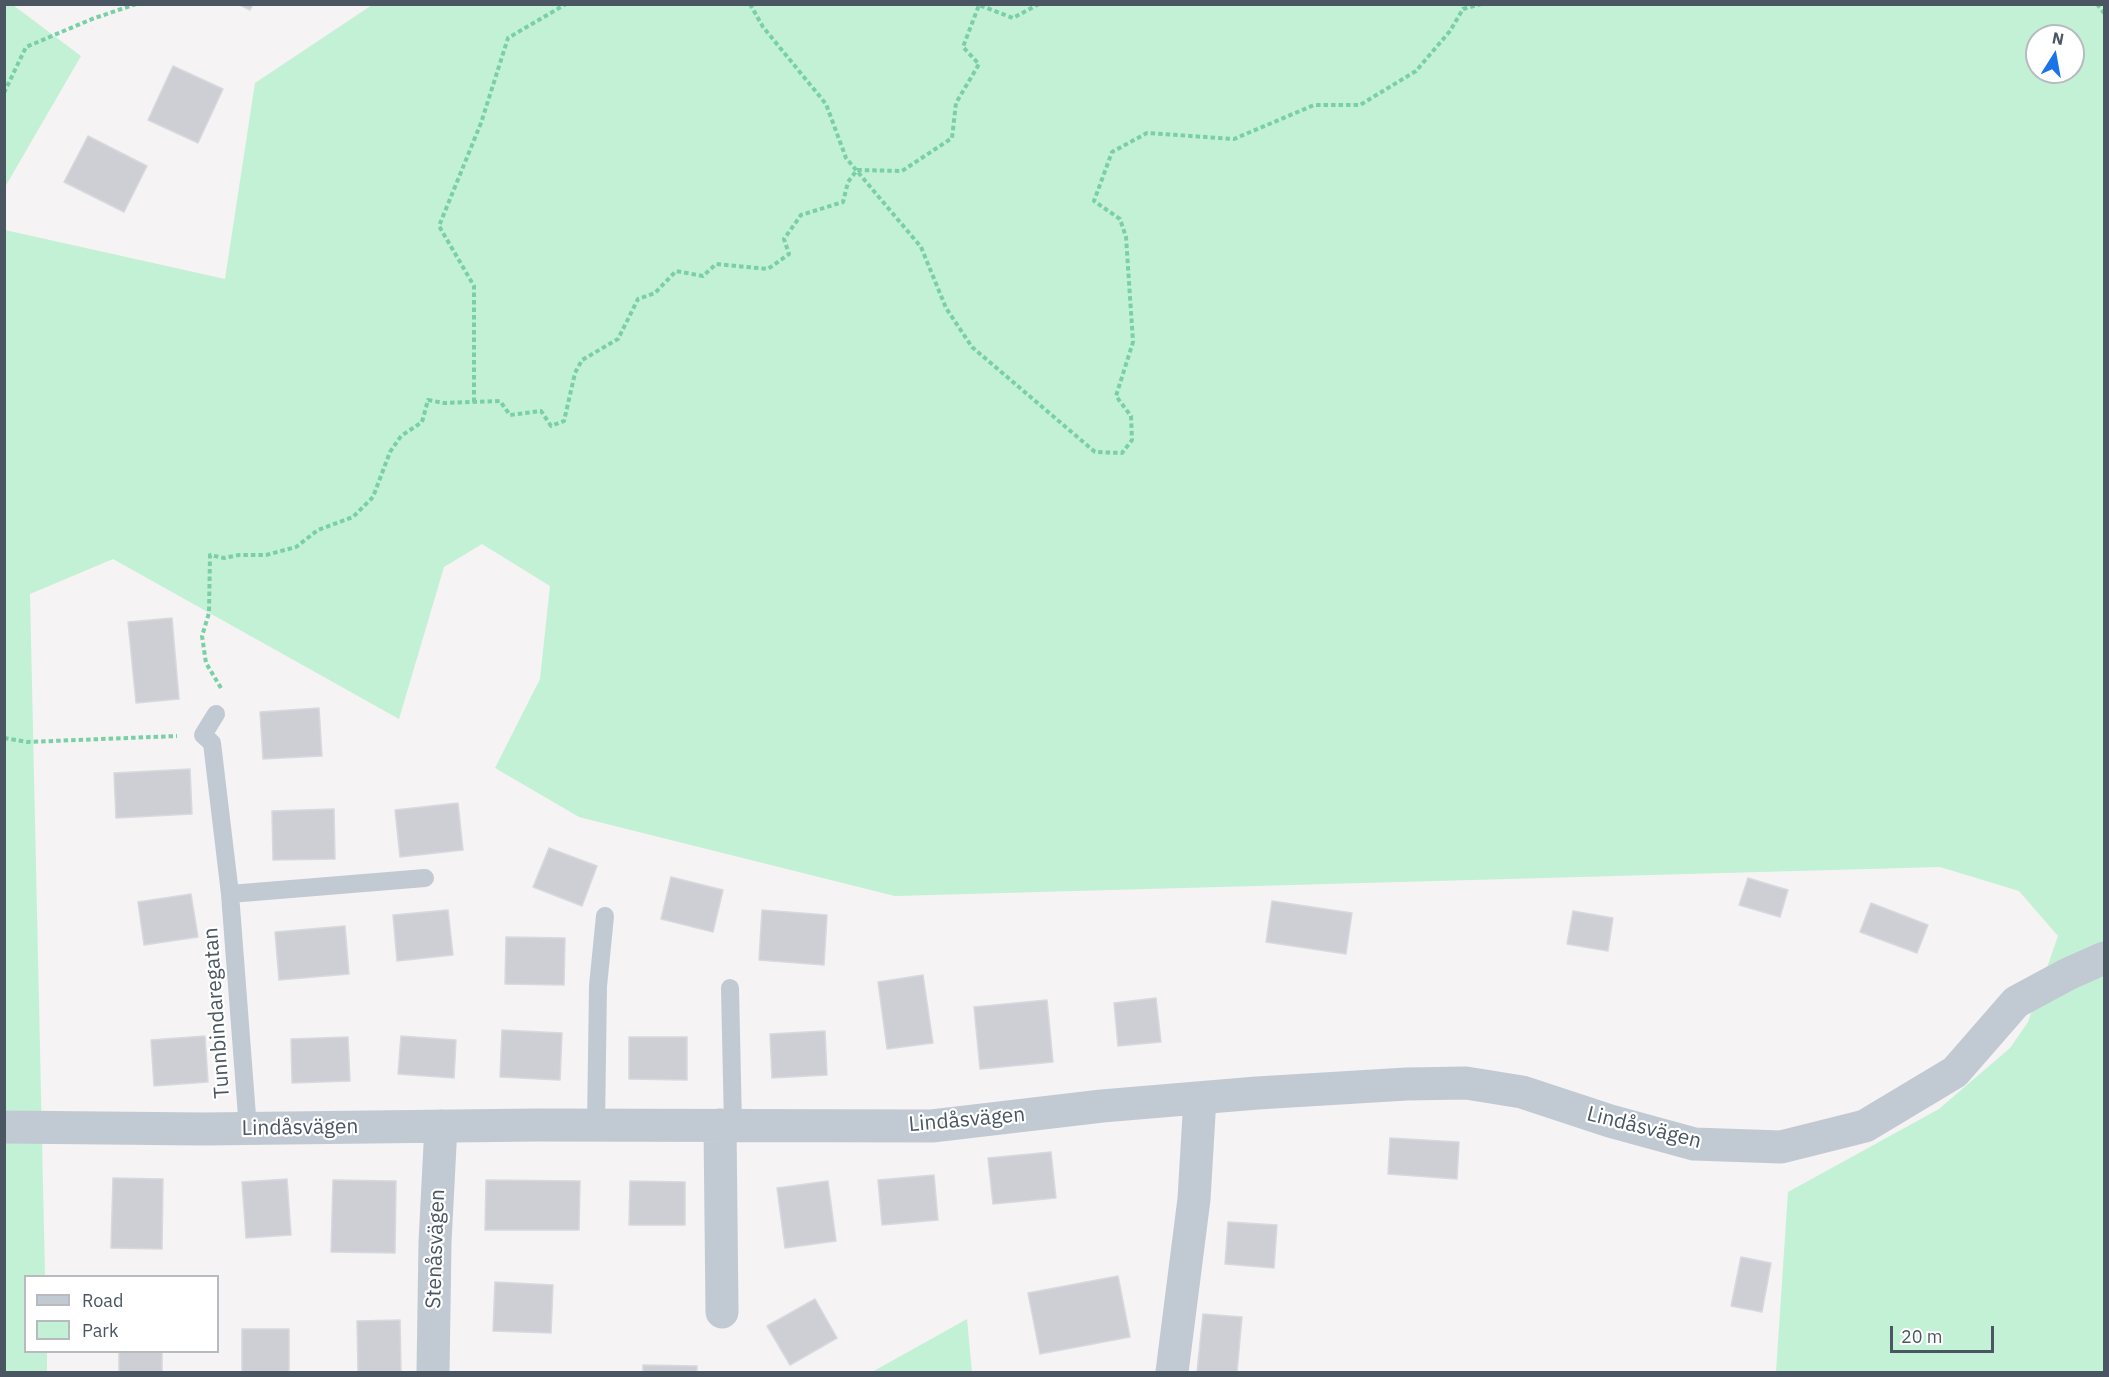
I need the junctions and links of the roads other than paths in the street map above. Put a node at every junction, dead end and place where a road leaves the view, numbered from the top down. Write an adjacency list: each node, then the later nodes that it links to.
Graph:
1 (216, 714): 3 (lane, Tunnbindaregatan)
2 (425, 878): 3 (lane)
3 (230, 894): 12 (lane, Tunnbindaregatan)
4 (605, 916): 8 (lane)
5 (2104, 958): 7 (street, Lindåsvägen)
6 (730, 988): 9 (lane)
7 (1200, 1098): 9 (street, Lindåsvägen); 15 (street)
8 (596, 1125): 9 (street, Lindåsvägen); 10 (street, Lindåsvägen)
9 (726, 1125): 13 (street)
10 (441, 1126): 12 (street, Lindåsvägen); 14 (street, Stenåsvägen)
11 (4, 1127): 12 (street, Lindåsvägen)
12 (248, 1129)
13 (722, 1312)
14 (433, 1372)
15 (1172, 1372)

